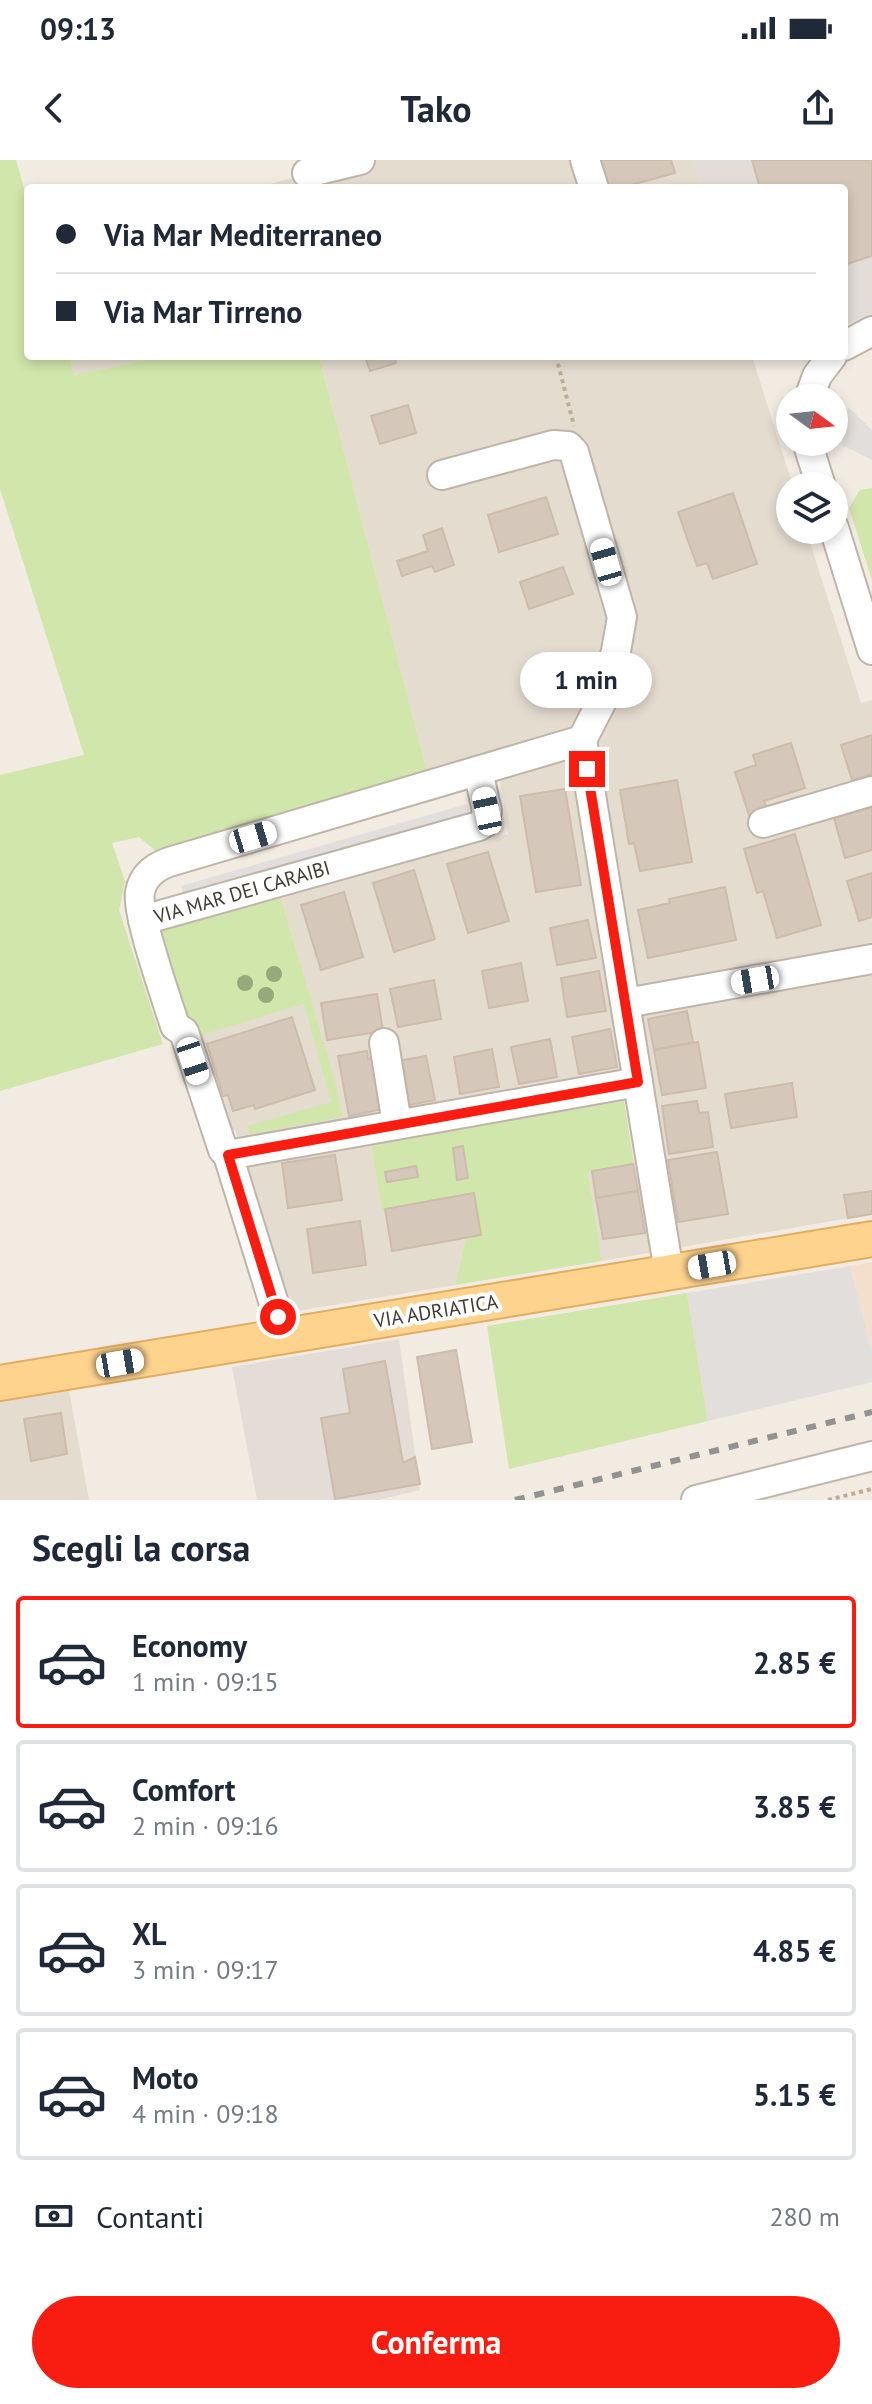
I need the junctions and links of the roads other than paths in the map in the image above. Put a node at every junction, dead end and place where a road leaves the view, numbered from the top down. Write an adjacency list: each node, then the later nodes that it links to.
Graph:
1 (360, 160): 3 (street)
2 (585, 160): 4 (street)
3 (307, 173)
4 (593, 184)
5 (872, 331): 6 (street)
6 (848, 344)
7 (829, 360): 8 (street)
8 (814, 384)
9 (442, 475): 12 (street)
10 (839, 544): 11 (street)
11 (872, 650)
12 (582, 740): 13 (street, VIA MAR DEI CARAIBI); 18 (street)
13 (478, 771): 16 (street, VIA MAR DEI CARAIBI); 16 (street, VIA MAR DEI CARAIBI)
14 (872, 791): 15 (street)
15 (763, 823)
16 (143, 920): 22 (street)
17 (872, 959): 18 (street)
18 (626, 1003): 20 (street)
19 (384, 1043): 21 (street)
20 (638, 1082): 21 (street); 24 (street)
21 (397, 1124): 22 (street)
22 (228, 1155): 25 (street)
23 (872, 1239): 24 (main road, VIA ADRIATICA)
24 (669, 1272): 25 (main road, VIA ADRIATICA)
25 (284, 1336): 26 (main road, VIA ADRIATICA)
26 (0, 1383)
27 (872, 1456): 28 (street)
28 (696, 1500)

